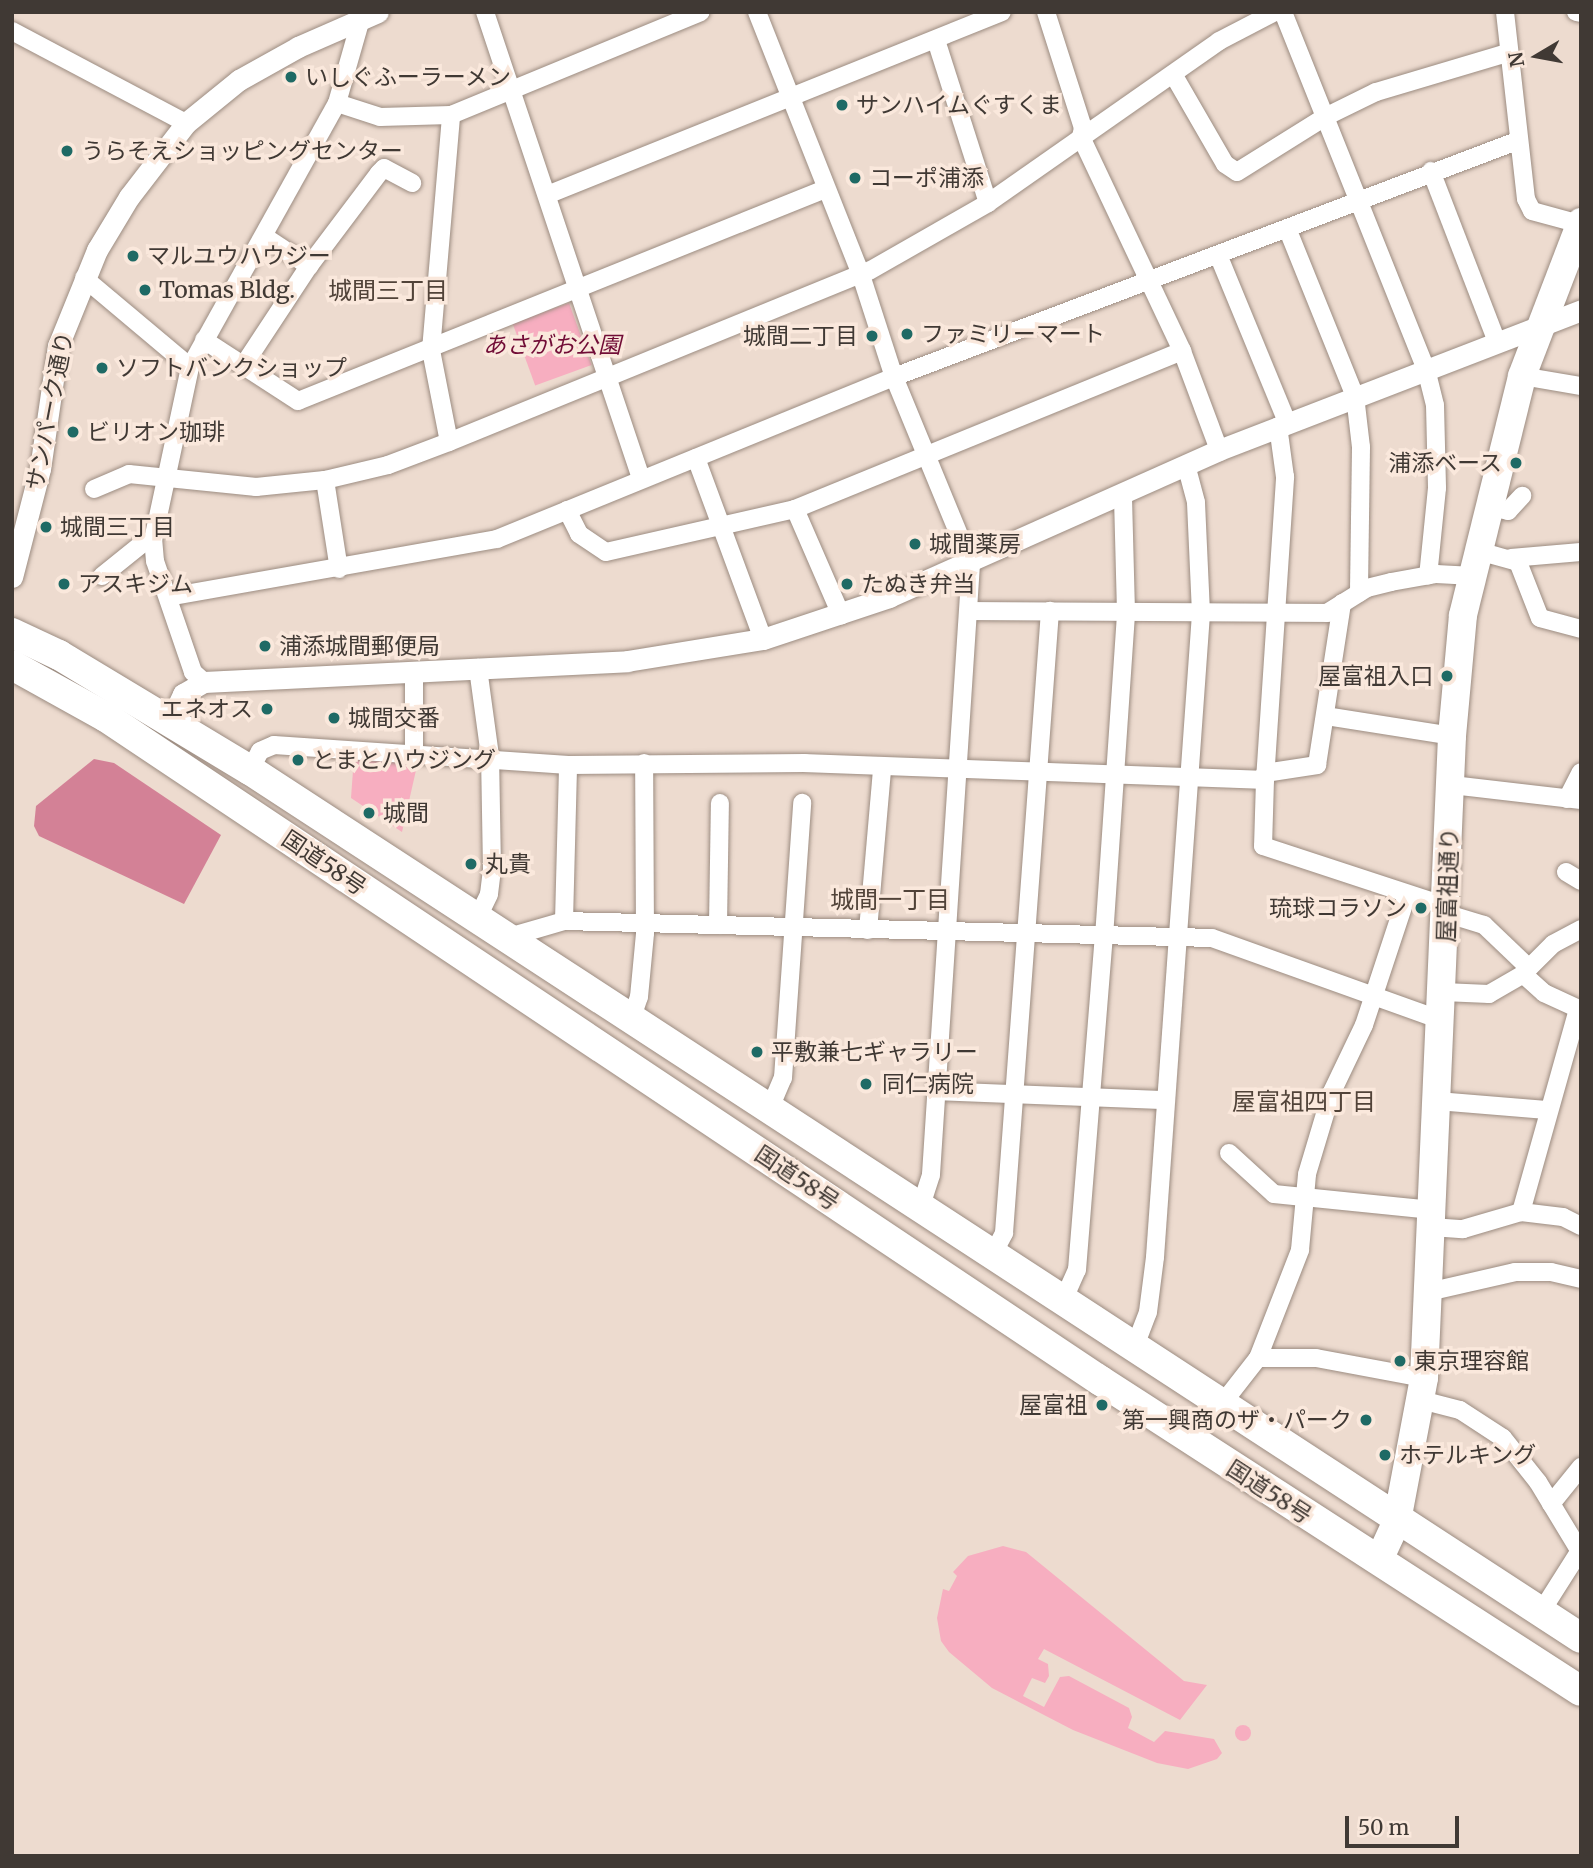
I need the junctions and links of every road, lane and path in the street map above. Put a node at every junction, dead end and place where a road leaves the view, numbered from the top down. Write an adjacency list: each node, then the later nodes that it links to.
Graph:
1 (485, 12): 14 (street)
2 (701, 12): 14 (street)
3 (757, 12): 15 (street)
4 (1002, 12): 11 (street)
5 (1046, 12): 20 (street)
6 (1283, 12): 18 (street)
7 (1505, 12): 12 (street)
8 (1263, 14): 13 (street)
9 (368, 15): 16 (street); 19 (street, サンパーク通り)
10 (12, 31): 19 (street)
11 (936, 40): 15 (street); 27 (street)
12 (1507, 53): 18 (street); 21 (street)
13 (1172, 74): 18 (street); 20 (street)
14 (511, 91): 17 (street); 25 (street)
15 (792, 94): 24 (street); 25 (street)
16 (337, 103): 17 (street); 30 (street)
17 (451, 115): 41 (street)
18 (1325, 117): 26 (street)
19 (186, 122): 34 (street, サンパーク通り)
20 (1081, 138): 27 (street); 35 (street)
21 (1517, 141): 22 (street); 28 (street)
22 (1431, 171): 26 (street); 40 (street)
23 (412, 183): 32 (street)
24 (825, 189): 33 (street); 36 (street)
25 (547, 195): 36 (street)
26 (1360, 200): 29 (street); 45 (street)
27 (988, 203): 33 (street)
28 (1580, 223): 38 (main road, 屋富祖通り)
29 (1286, 228): 31 (street); 50 (street)
30 (265, 237): 32 (street); 39 (street)
31 (1219, 257): 35 (street); 51 (street)
32 (309, 266): 43 (street)
33 (861, 275): 47 (street); 48 (street)
34 (84, 278): 44 (street); 75 (street, サンパーク通り)
35 (1147, 282): 42 (street); 47 (street)
36 (577, 289): 41 (street); 48 (street)
37 (1581, 310): 38 (street)
38 (1537, 326): 40 (street); 46 (main road, 屋富祖通り)
39 (204, 340): 43 (street); 44 (street)
40 (1497, 342): 45 (street)
41 (430, 350): 43 (street); 52 (street)
42 (1182, 351): 53 (street); 54 (street)
43 (245, 363)
44 (190, 367): 57 (street)
45 (1426, 369): 50 (street); 74 (street)
46 (1522, 376): 49 (street); 63 (main road, 屋富祖通り)
47 (894, 377): 54 (street); 55 (street)
48 (605, 379): 52 (street); 58 (street)
49 (1581, 387)
50 (1355, 396): 51 (street); 76 (street)
51 (1283, 424): 53 (street); 83 (street)
52 (449, 442): 59 (street)
53 (1219, 450): 56 (street)
54 (925, 455): 64 (street); 71 (street)
55 (696, 458): 58 (street); 66 (street)
56 (1186, 465): 61 (street); 82 (street)
57 (168, 479): 59 (street); 60 (street); 67 (street)
58 (641, 479): 65 (street)
59 (325, 480): 72 (street)
60 (94, 489)
61 (1123, 494): 71 (street); 81 (street)
62 (1522, 496): 63 (street)
63 (1487, 506): 70 (main road, 屋富祖通り)
64 (795, 509): 66 (street); 84 (street)
65 (567, 510): 66 (street); 72 (street)
66 (719, 525): 87 (street)
67 (153, 540): 73 (street); 77 (street)
68 (1581, 552): 69 (street)
69 (1511, 558): 70 (street); 85 (street)
70 (1472, 563): 74 (street); 94 (main road, 屋富祖通り)
71 (971, 564): 79 (street); 84 (street)
72 (339, 569): 77 (street)
73 (102, 576)
74 (1427, 576): 76 (street)
75 (12, 577)
76 (1359, 593): 78 (street)
77 (168, 597): 91 (street)
78 (1342, 603): 83 (street); 92 (street)
79 (971, 611): 80 (street); 101 (street)
80 (1051, 611): 81 (street); 103 (street)
81 (1126, 612): 82 (street); 104 (street)
82 (1201, 613): 83 (street); 106 (street)
83 (1275, 613): 105 (street)
84 (841, 615): 87 (street)
85 (1581, 629)
86 (12, 633): 93 (highway, 国道58号)
87 (763, 639): 89 (street)
88 (12, 665): 156 (highway, 国道58号)
89 (478, 668): 90 (street); 96 (street)
90 (414, 672): 91 (street); 95 (street)
91 (204, 682): 93 (street)
92 (1326, 716): 94 (street); 105 (street)
93 (170, 722): 100 (highway, 国道58号)
94 (1452, 736): 107 (main road, 屋富祖通り)
95 (414, 751): 96 (street); 100 (street)
96 (490, 756): 98 (street); 113 (street)
97 (644, 763): 98 (street); 99 (street); 115 (street)
98 (568, 765): 114 (street)
99 (882, 769): 101 (street); 119 (street)
100 (250, 770): 113 (highway, 国道58号)
101 (959, 771): 103 (street); 120 (street)
102 (1581, 772): 108 (street)
103 (1040, 774): 104 (street); 121 (street)
104 (1113, 776): 106 (street); 123 (street)
105 (1265, 777): 106 (street); 111 (street)
106 (1188, 779): 124 (street)
107 (1452, 785): 108 (street); 112 (main road, 屋富祖通り)
108 (1574, 800)
109 (720, 803): 116 (street)
110 (802, 803): 117 (street)
111 (1407, 895): 112 (street); 126 (street)
112 (1448, 911): 125 (street); 127 (main road, 屋富祖通り)
113 (478, 917): 122 (highway, 国道58号)
114 (564, 921): 115 (street); 122 (street)
115 (643, 925): 116 (street); 129 (street)
116 (718, 925): 117 (street)
117 (793, 927): 119 (street); 136 (street)
118 (1581, 929): 125 (street)
119 (869, 930): 120 (street)
120 (949, 931): 121 (street); 131 (street)
121 (1028, 936): 123 (street); 132 (street)
122 (509, 937): 129 (highway, 国道58号)
123 (1104, 937): 124 (street); 133 (street)
124 (1178, 938): 126 (street); 134 (street)
125 (1526, 971): 127 (street); 128 (street)
126 (1374, 992): 130 (street); 139 (street)
127 (1443, 992): 130 (main road, 屋富祖通り)
128 (1579, 1010): 137 (street)
129 (632, 1017): 136 (highway, 国道58号)
130 (1441, 1020): 135 (main road, 屋富祖通り)
131 (937, 1091): 132 (street); 140 (street)
132 (1016, 1094): 133 (street); 144 (street)
133 (1091, 1096): 134 (street); 147 (street)
134 (1165, 1100): 148 (street)
135 (1437, 1101): 137 (street); 142 (main road, 屋富祖通り)
136 (770, 1108): 140 (highway, 国道58号)
137 (1547, 1110): 141 (street)
138 (1229, 1153): 139 (street)
139 (1304, 1200): 142 (street); 149 (street)
140 (921, 1205): 144 (highway, 国道58号)
141 (1521, 1212): 142 (street); 143 (street)
142 (1431, 1219): 146 (main road, 屋富祖通り)
143 (1581, 1226)
144 (993, 1254): 147 (highway, 国道58号)
145 (1581, 1279): 146 (street)
146 (1428, 1292): 150 (main road, 屋富祖通り)
147 (1063, 1301): 148 (highway, 国道58号)
148 (1135, 1346): 151 (highway, 国道58号)
149 (1258, 1358): 150 (street); 151 (street)
150 (1423, 1389): 153 (street); 154 (main road, 屋富祖通り)
151 (1222, 1404): 154 (highway, 国道58号)
152 (1581, 1467): 153 (street)
153 (1551, 1504): 155 (street)
154 (1397, 1521): 156 (main road, 屋富祖通り); 157 (highway, 国道58号)
155 (1580, 1551): 157 (street)
156 (1379, 1560): 159 (highway, 国道58号)
157 (1542, 1612): 158 (highway, 国道58号)
158 (1579, 1633)
159 (1581, 1691)

